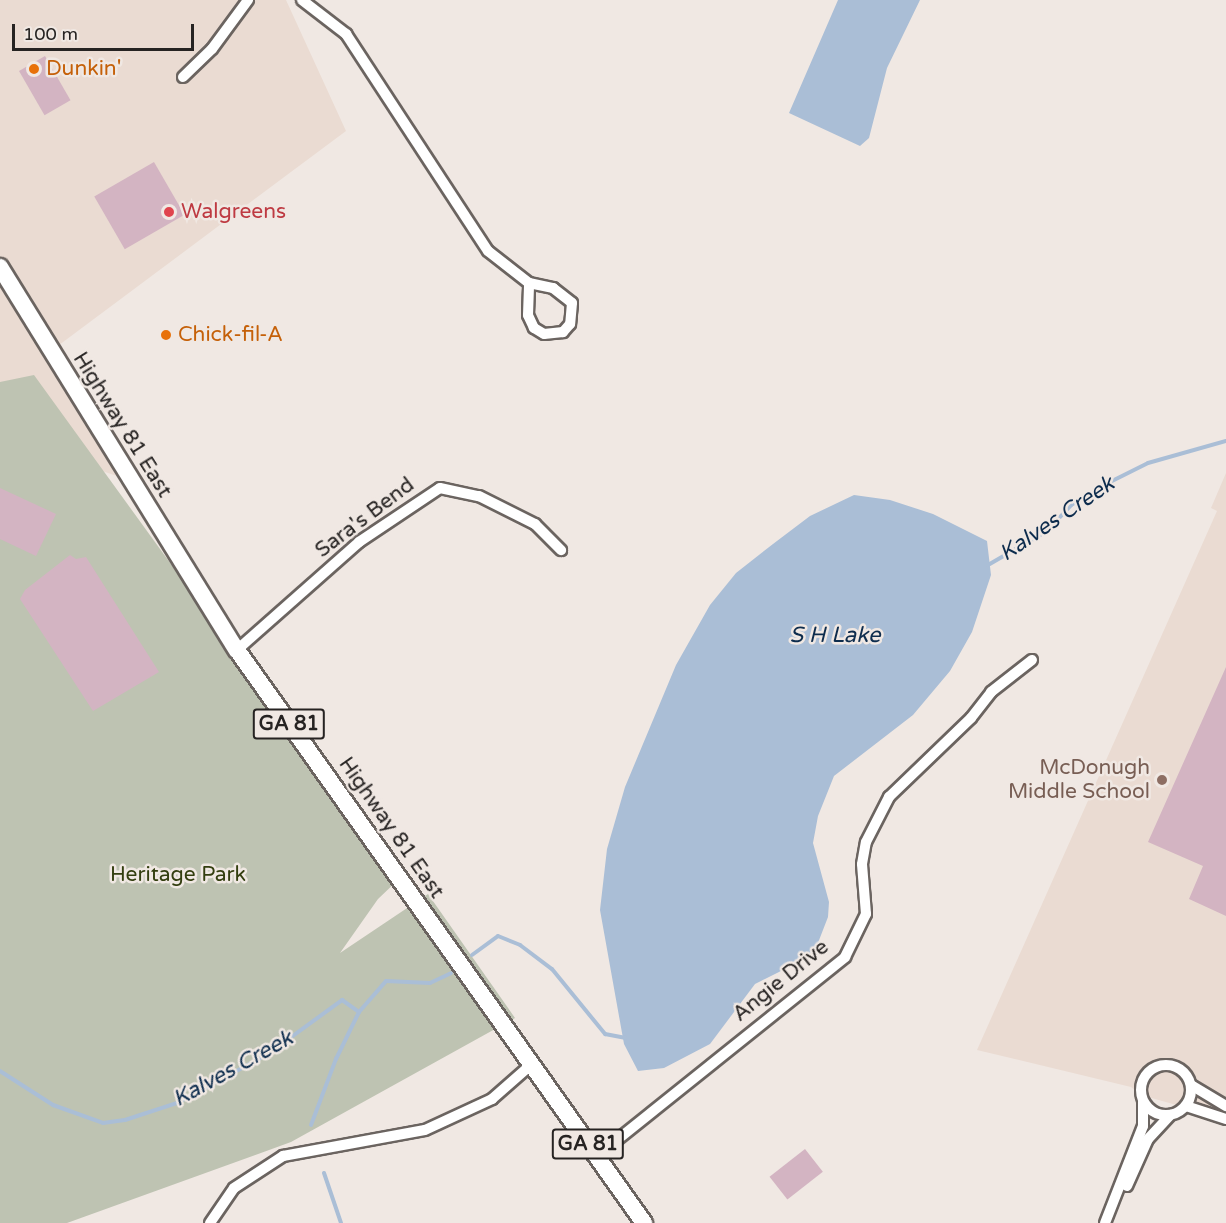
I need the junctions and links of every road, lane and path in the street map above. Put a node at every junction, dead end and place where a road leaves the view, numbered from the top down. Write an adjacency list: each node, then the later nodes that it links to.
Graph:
1 (248, 0): 3 (street)
2 (302, 0): 5 (street)
3 (183, 77)
4 (0, 267): 7 (main road, Highway 81 East / GA 81)
5 (529, 283): 5 (street)
6 (561, 550): 7 (street, Sara's Bend)
7 (237, 650): 9 (main road, Highway 81 East / GA 81)
8 (1032, 660): 16 (street, Angie Drive)
9 (533, 1064): 16 (main road, Highway 81 East / GA 81); 18 (street)
10 (1191, 1085): 11 (street); 12 (street); 13 (street)
11 (1143, 1101): 14 (street); 17 (street)
12 (1186, 1106): 14 (street); 15 (street)
13 (1226, 1106)
14 (1170, 1115): 17 (street)
15 (1226, 1119)
16 (597, 1156): 19 (main road, Highway 81 East / GA 81)
17 (1116, 1200): 20 (street)
18 (210, 1223)
19 (644, 1223)
20 (1105, 1223)

